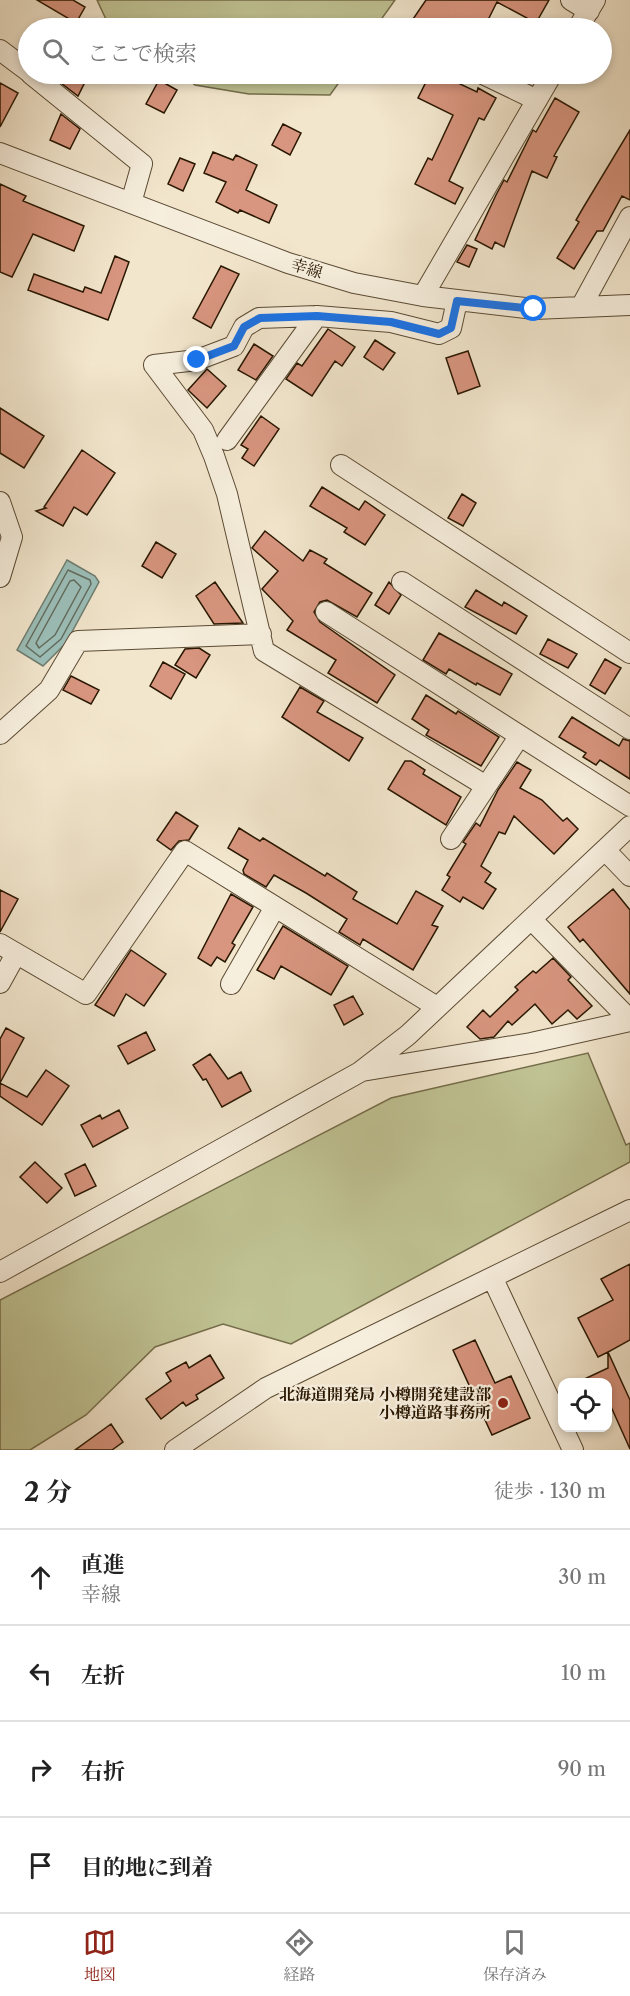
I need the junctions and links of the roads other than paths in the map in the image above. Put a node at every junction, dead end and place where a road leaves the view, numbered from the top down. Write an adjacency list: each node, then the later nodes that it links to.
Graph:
1 (570, 0): 2 (street)
2 (592, 5): 3 (street)
3 (584, 18)
4 (0, 50): 5 (street)
5 (18, 64)
6 (44, 84): 11 (street)
7 (504, 84): 9 (street)
8 (546, 84): 9 (street)
9 (537, 100): 13 (street)
10 (0, 153): 11 (street, 幸線)
11 (130, 203): 13 (street, 幸線)
12 (630, 218): 16 (street)
13 (423, 296): 14 (street, 幸線)
14 (457, 301): 16 (street, 幸線); 17 (street)
15 (630, 305): 16 (street, 幸線)
16 (580, 307)
17 (317, 316): 18 (street); 24 (street)
18 (227, 440)
19 (341, 465): 25 (street)
20 (0, 502): 21 (street)
21 (0, 577)
22 (402, 582): 26 (street)
23 (326, 612): 28 (street)
24 (261, 634): 27 (street); 29 (street)
25 (630, 653)
26 (630, 729)
27 (0, 734)
28 (519, 736): 29 (street); 30 (street)
29 (486, 786): 32 (street)
30 (630, 806)
31 (630, 826): 33 (street)
32 (451, 838)
33 (605, 850): 34 (street); 36 (street)
34 (630, 876)
35 (275, 907): 37 (street); 39 (street); 40 (street)
36 (531, 919): 40 (street); 41 (street)
37 (8, 949): 38 (street)
38 (0, 984)
39 (231, 984)
40 (437, 1007): 42 (street)
41 (630, 1020): 42 (street)
42 (360, 1072): 44 (street)
43 (630, 1210): 45 (street)
44 (0, 1272)
45 (493, 1279): 46 (street); 47 (street)
46 (176, 1450)
47 (573, 1450)

